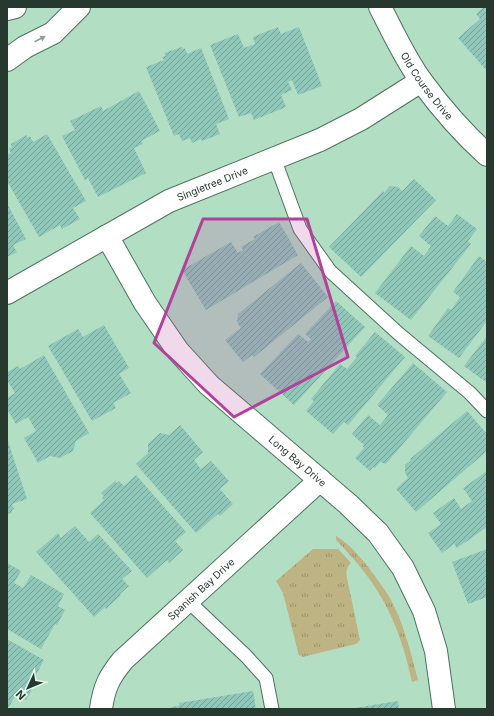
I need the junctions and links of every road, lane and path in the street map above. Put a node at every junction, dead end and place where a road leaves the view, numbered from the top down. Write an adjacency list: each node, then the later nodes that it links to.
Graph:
1 (15, 7): 4 (street)
2 (79, 7): 5 (street, one-way to 2)
3 (380, 7): 6 (street, Old Course Drive)
4 (7, 9)
5 (7, 60)
6 (421, 81): 7 (street, Old Course Drive); 8 (street, Singletree Drive)
7 (487, 155)
8 (274, 158): 9 (street, Singletree Drive); 11 (lane)
9 (107, 236): 10 (street, Singletree Drive); 12 (street, Long Bay Drive)
10 (7, 293)
11 (487, 411)
12 (320, 480): 13 (street, Spanish Bay Drive); 16 (street, Long Bay Drive)
13 (188, 601): 14 (street, Spanish Bay Drive); 15 (lane)
14 (101, 709)
15 (272, 709)
16 (444, 709)

